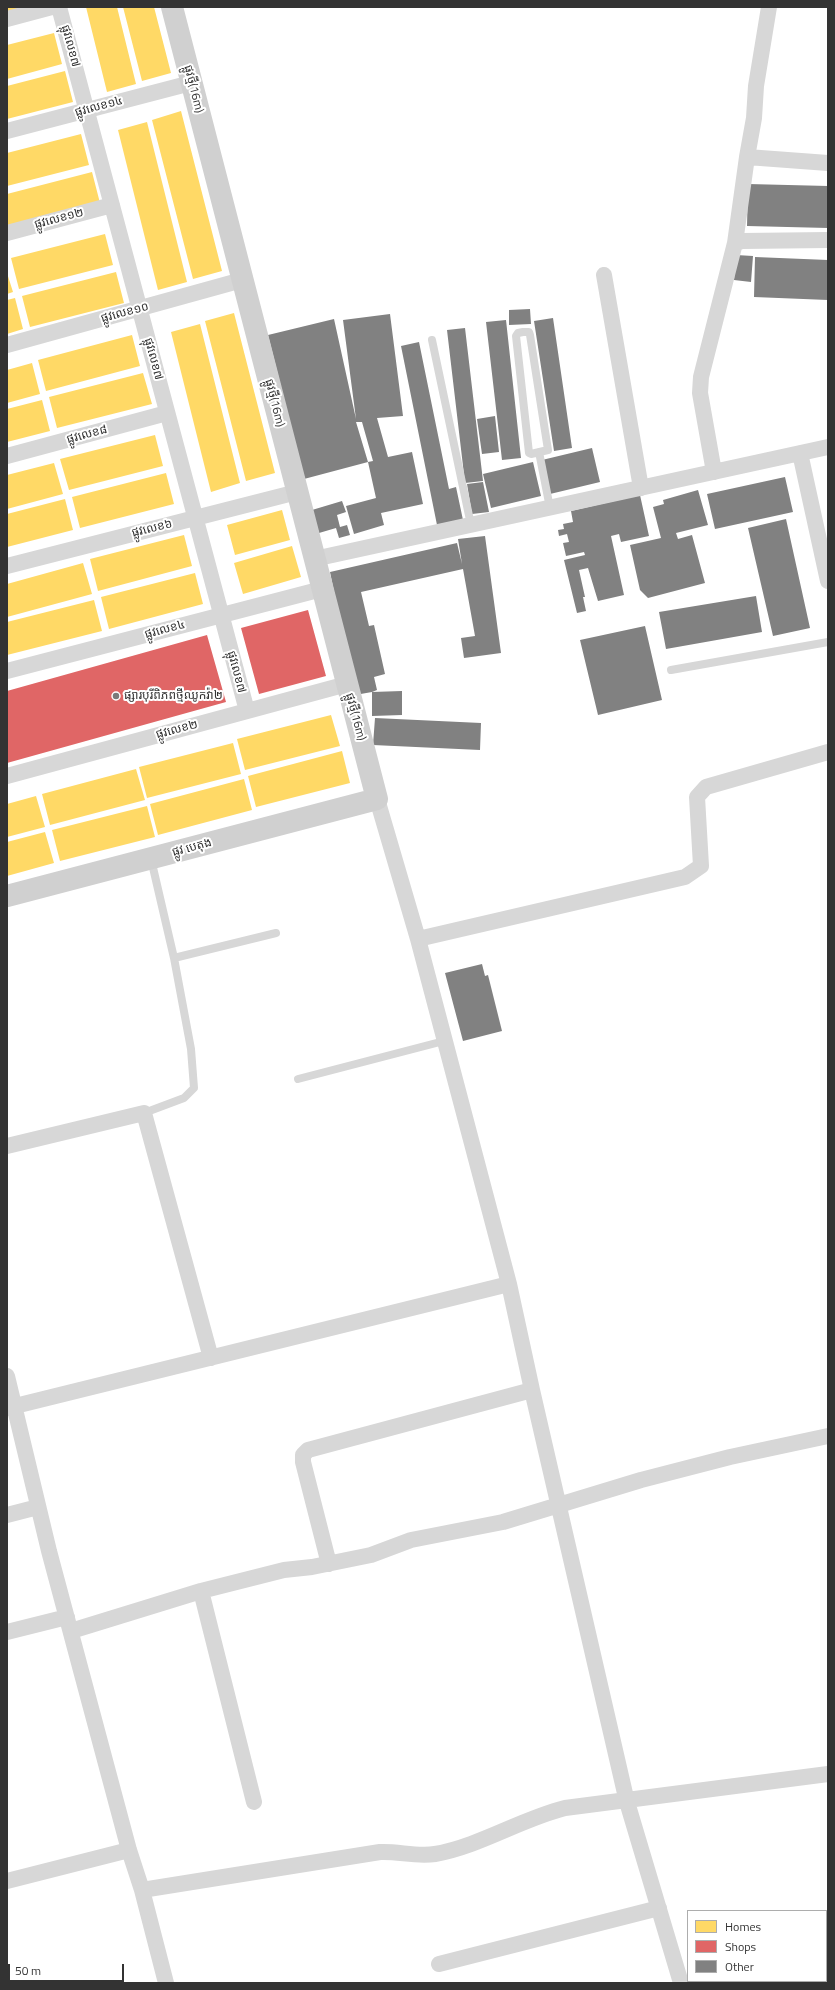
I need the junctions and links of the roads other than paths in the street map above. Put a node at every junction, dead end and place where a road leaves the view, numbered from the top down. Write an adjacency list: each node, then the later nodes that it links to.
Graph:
1 (52, 7): 5 (street)
2 (59, 7): 7 (street, ផ្លុវលេខ៧)
3 (172, 7): 6 (street, ផ្លូវថ្មី(16m))
4 (769, 7): 9 (street)
5 (7, 19)
6 (191, 82): 7 (street, ផ្លូវលេខ១៤); 16 (street, ផ្លូវថ្មី(16m))
7 (87, 110): 8 (street, ផ្លូវលេខ១៤); 11 (street, ផ្លុវលេខ៧)
8 (7, 131)
9 (746, 157): 10 (street); 14 (street)
10 (828, 163)
11 (112, 205): 12 (street, ផ្លូវលេខ១២); 17 (street, ផ្លុវលេខ៧)
12 (7, 233)
13 (828, 240): 14 (street)
14 (735, 242): 25 (street)
15 (604, 275): 26 (street)
16 (242, 280): 17 (street, ផ្លូវលេខ១០); 27 (street, ផ្លូវថ្មី(16m))
17 (140, 310): 19 (street, ផ្លូវលេខ១០); 20 (street, ផ្លុវលេខ៧)
18 (432, 340): 30 (lane)
19 (7, 345)
20 (167, 413): 24 (street, ផ្លូវលេខ៨); 29 (street, ផ្លុវលេខ៧)
21 (828, 447): 23 (street)
22 (539, 452): 22 (lane); 28 (lane)
23 (800, 453): 25 (street); 33 (street)
24 (7, 456)
25 (714, 472): 26 (street)
26 (641, 488): 28 (street)
27 (297, 492): 29 (street, ផ្លូវលេខ៦); 31 (street, ផ្លូវថ្មី(16m))
28 (550, 508): 30 (street)
29 (195, 518): 32 (street, ផ្លូវលេខ៦); 35 (street, ផ្លុវលេខ៧)
30 (471, 525): 31 (street)
31 (314, 559): 34 (street, ផ្លូវថ្មី(16m))
32 (7, 566)
33 (828, 581)
34 (322, 589): 35 (street, ផ្លូវលេខ៤); 39 (street, ផ្លូវថ្មី(16m))
35 (221, 616): 38 (street, ផ្លូវលេខ៤); 40 (street, ផ្លុវលេខ៧)
36 (828, 642): 37 (lane)
37 (671, 670)
38 (7, 671)
39 (347, 684): 40 (street, ផ្លូវលេខ២); 43 (street, ផ្លូវថ្មី(16m))
40 (246, 712): 42 (street, ផ្លូវលេខ២)
41 (828, 752): 47 (street)
42 (7, 776)
43 (378, 799): 44 (street, ផ្លូវ បេតុង); 47 (street)
44 (151, 858): 45 (street, ផ្លូវ បេតុង); 48 (lane)
45 (7, 896)
46 (276, 933): 48 (lane)
47 (418, 939): 49 (street)
48 (174, 958): 51 (lane)
49 (444, 1042): 50 (lane); 53 (street)
50 (298, 1079)
51 (144, 1113): 52 (street); 54 (street)
52 (7, 1146)
53 (509, 1284): 54 (street); 56 (street)
54 (211, 1358): 57 (street)
55 (7, 1376): 57 (street)
56 (532, 1390): 59 (street); 62 (street)
57 (11, 1407): 60 (street)
58 (828, 1436): 59 (street)
59 (558, 1504): 62 (street); 68 (street)
60 (38, 1507): 61 (street); 64 (street)
61 (7, 1515)
62 (329, 1564): 63 (street)
63 (201, 1591): 64 (street); 67 (street)
64 (69, 1624): 65 (street); 69 (street)
65 (7, 1632)
66 (828, 1774): 68 (street)
67 (254, 1802)
68 (627, 1802): 71 (street); 72 (street)
69 (129, 1850): 70 (street); 71 (street)
70 (7, 1881)
71 (142, 1890): 74 (street)
72 (659, 1908): 73 (street); 75 (street)
73 (439, 1964)
74 (166, 1983)
75 (681, 1983)

